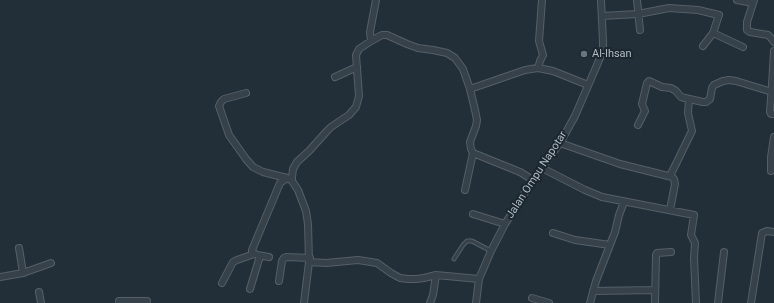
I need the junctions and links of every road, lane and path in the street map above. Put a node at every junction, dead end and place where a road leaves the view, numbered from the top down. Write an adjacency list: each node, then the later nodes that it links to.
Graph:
1 (376, 0): 11 (street)
2 (542, 0): 17 (street)
3 (601, 0): 8 (street, Jalan Ompu Napotar)
4 (637, 0): 7 (street)
5 (737, 0): 6 (street)
6 (753, 2): 12 (street)
7 (638, 14): 8 (street); 9 (street); 10 (street)
8 (602, 16): 19 (street, Jalan Ompu Napotar)
9 (640, 30)
10 (713, 33): 13 (street); 14 (street)
11 (371, 41): 16 (street); 20 (street)
12 (774, 42)
13 (703, 46)
14 (743, 47)
15 (774, 51): 21 (street)
16 (356, 67): 18 (street); 32 (street)
17 (538, 68): 19 (street); 20 (street)
18 (335, 77)
19 (588, 85): 27 (street, Jalan Ompu Napotar)
20 (470, 89): 28 (street)
21 (772, 92): 23 (street); 24 (street)
22 (246, 93): 32 (street)
23 (689, 99): 25 (street); 31 (street)
24 (774, 114)
25 (638, 125)
26 (774, 137): 30 (street)
27 (560, 143): 29 (street, Jalan Ompu Napotar); 31 (street)
28 (473, 153): 33 (street); 34 (street)
29 (542, 168): 33 (street, Jalan Ompu Napotar); 35 (street)
30 (770, 171)
31 (670, 176): 36 (street)
32 (289, 180): 46 (street); 50 (street)
33 (533, 180): 38 (street, Jalan Ompu Napotar)
34 (466, 190)
35 (624, 202): 36 (street); 41 (street)
36 (670, 210): 72 (street)
37 (473, 214): 38 (street)
38 (505, 224): 43 (street, Jalan Ompu Napotar)
39 (774, 232): 74 (street)
40 (553, 233): 41 (street)
41 (610, 245): 60 (street)
42 (19, 248): 52 (street)
43 (490, 251): 49 (lane); 55 (street, Jalan Ompu Napotar)
44 (671, 252): 59 (street)
45 (724, 252): 73 (street)
46 (254, 254): 47 (street); 57 (street)
47 (260, 256): 48 (street); 58 (street)
48 (269, 257)
49 (454, 259)
50 (310, 260): 53 (street); 56 (street); 66 (street)
51 (51, 263): 52 (street)
52 (23, 273): 54 (street)
53 (436, 274): 55 (street); 67 (street)
54 (0, 277)
55 (479, 279): 68 (street, Jalan Ompu Napotar)
56 (279, 281)
57 (222, 283)
58 (250, 289)
59 (655, 290): 60 (street); 71 (street)
60 (593, 291): 70 (street)
61 (39, 292): 65 (street)
62 (532, 298): 69 (street)
63 (119, 299): 64 (street)
64 (147, 301)
65 (41, 303)
66 (304, 303)
67 (430, 303)
68 (476, 303)
69 (549, 303)
70 (590, 303)
71 (655, 303)
72 (696, 303)
73 (718, 303)
74 (751, 303)

